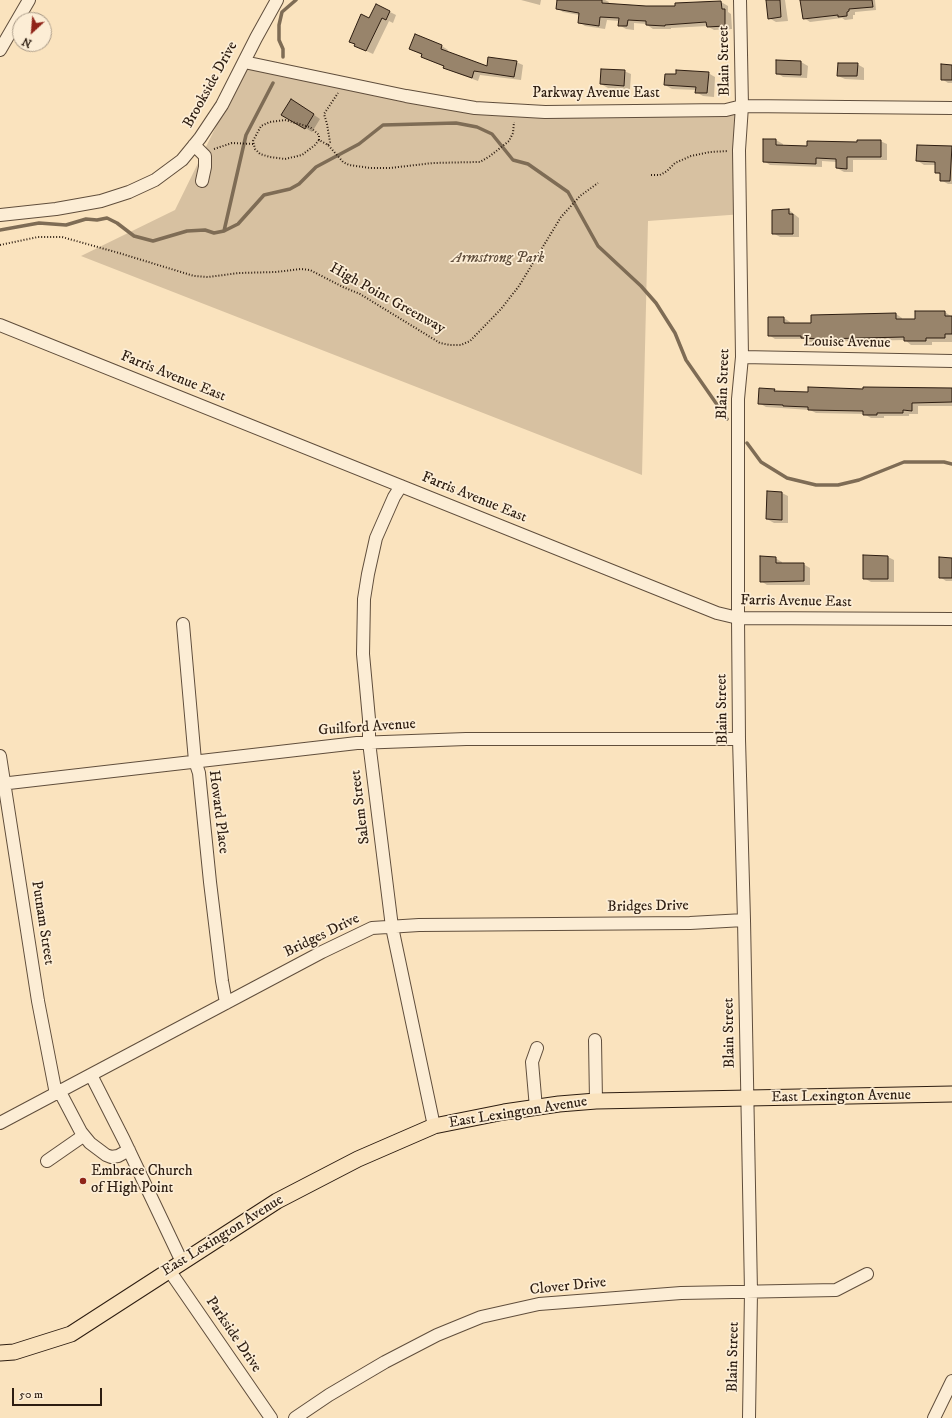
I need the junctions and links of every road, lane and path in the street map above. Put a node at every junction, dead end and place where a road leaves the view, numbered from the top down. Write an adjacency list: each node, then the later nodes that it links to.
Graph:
1 (29, 0): 4 (street)
2 (277, 0): 5 (street, Brookside Drive)
3 (740, 0): 7 (street, Blain Street)
4 (0, 50)
5 (244, 62): 6 (street, Parkway Avenue East); 11 (street, Brookside Drive)
6 (344, 84): 9 (street, Parkway Avenue East); 13 (path)
7 (742, 106): 8 (street, Parkway Avenue East); 9 (street, Parkway Avenue East); 14 (street, Blain Street)
8 (952, 108)
9 (515, 110): 13 (path)
10 (319, 140): 12 (path); 12 (path); 13 (path)
11 (194, 145): 15 (street); 19 (street, Brookside Drive)
12 (253, 145): 15 (path)
13 (328, 145)
14 (739, 150): 16 (path); 22 (street, Blain Street)
15 (205, 156): 17 (street)
16 (652, 175)
17 (202, 181)
18 (598, 183): 20 (path, High Point Greenway)
19 (0, 215)
20 (0, 245)
21 (0, 325): 24 (street, Farris Avenue East)
22 (742, 357): 23 (street, Louise Avenue); 25 (street, Blain Street)
23 (952, 361)
24 (401, 486): 25 (street, Farris Avenue East); 29 (street, Salem Street)
25 (738, 618): 26 (street, Farris Avenue East); 28 (street, Blain Street)
26 (952, 619)
27 (183, 624): 31 (street, Howard Place)
28 (739, 739): 29 (street, Guilford Avenue); 33 (street, Blain Street)
29 (369, 742): 31 (street, Guilford Avenue); 34 (street, Salem Street)
30 (0, 756): 32 (street, Putnam Street)
31 (194, 761): 32 (street, Guilford Avenue); 35 (street, Howard Place)
32 (2, 784): 39 (street, Putnam Street)
33 (744, 920): 34 (street, Bridges Drive); 41 (street, Blain Street)
34 (392, 927): 35 (street, Bridges Drive); 45 (street, Salem Street)
35 (226, 1003): 38 (street, Bridges Drive)
36 (595, 1040): 42 (street)
37 (537, 1048): 43 (street)
38 (91, 1075): 39 (street, Bridges Drive); 47 (street)
39 (58, 1093): 44 (street, Bridges Drive); 46 (street, Putnam Street)
40 (952, 1094): 41 (main road, East Lexington Avenue)
41 (747, 1099): 42 (main road, East Lexington Avenue); 52 (street, Blain Street)
42 (596, 1101): 43 (main road, East Lexington Avenue)
43 (536, 1108): 45 (main road, East Lexington Avenue)
44 (0, 1123)
45 (434, 1126): 49 (main road, East Lexington Avenue)
46 (83, 1136): 47 (street); 48 (street)
47 (129, 1150): 49 (street)
48 (47, 1161)
49 (182, 1262): 50 (main road, East Lexington Avenue)
50 (169, 1270): 53 (main road, East Lexington Avenue); 55 (street, Parkside Drive)
51 (867, 1274): 52 (street, Clover Drive)
52 (751, 1292): 56 (street, Clover Drive); 57 (street, Blain Street)
53 (0, 1353)
54 (952, 1382): 58 (street)
55 (271, 1418)
56 (295, 1418)
57 (748, 1418)
58 (934, 1418)

